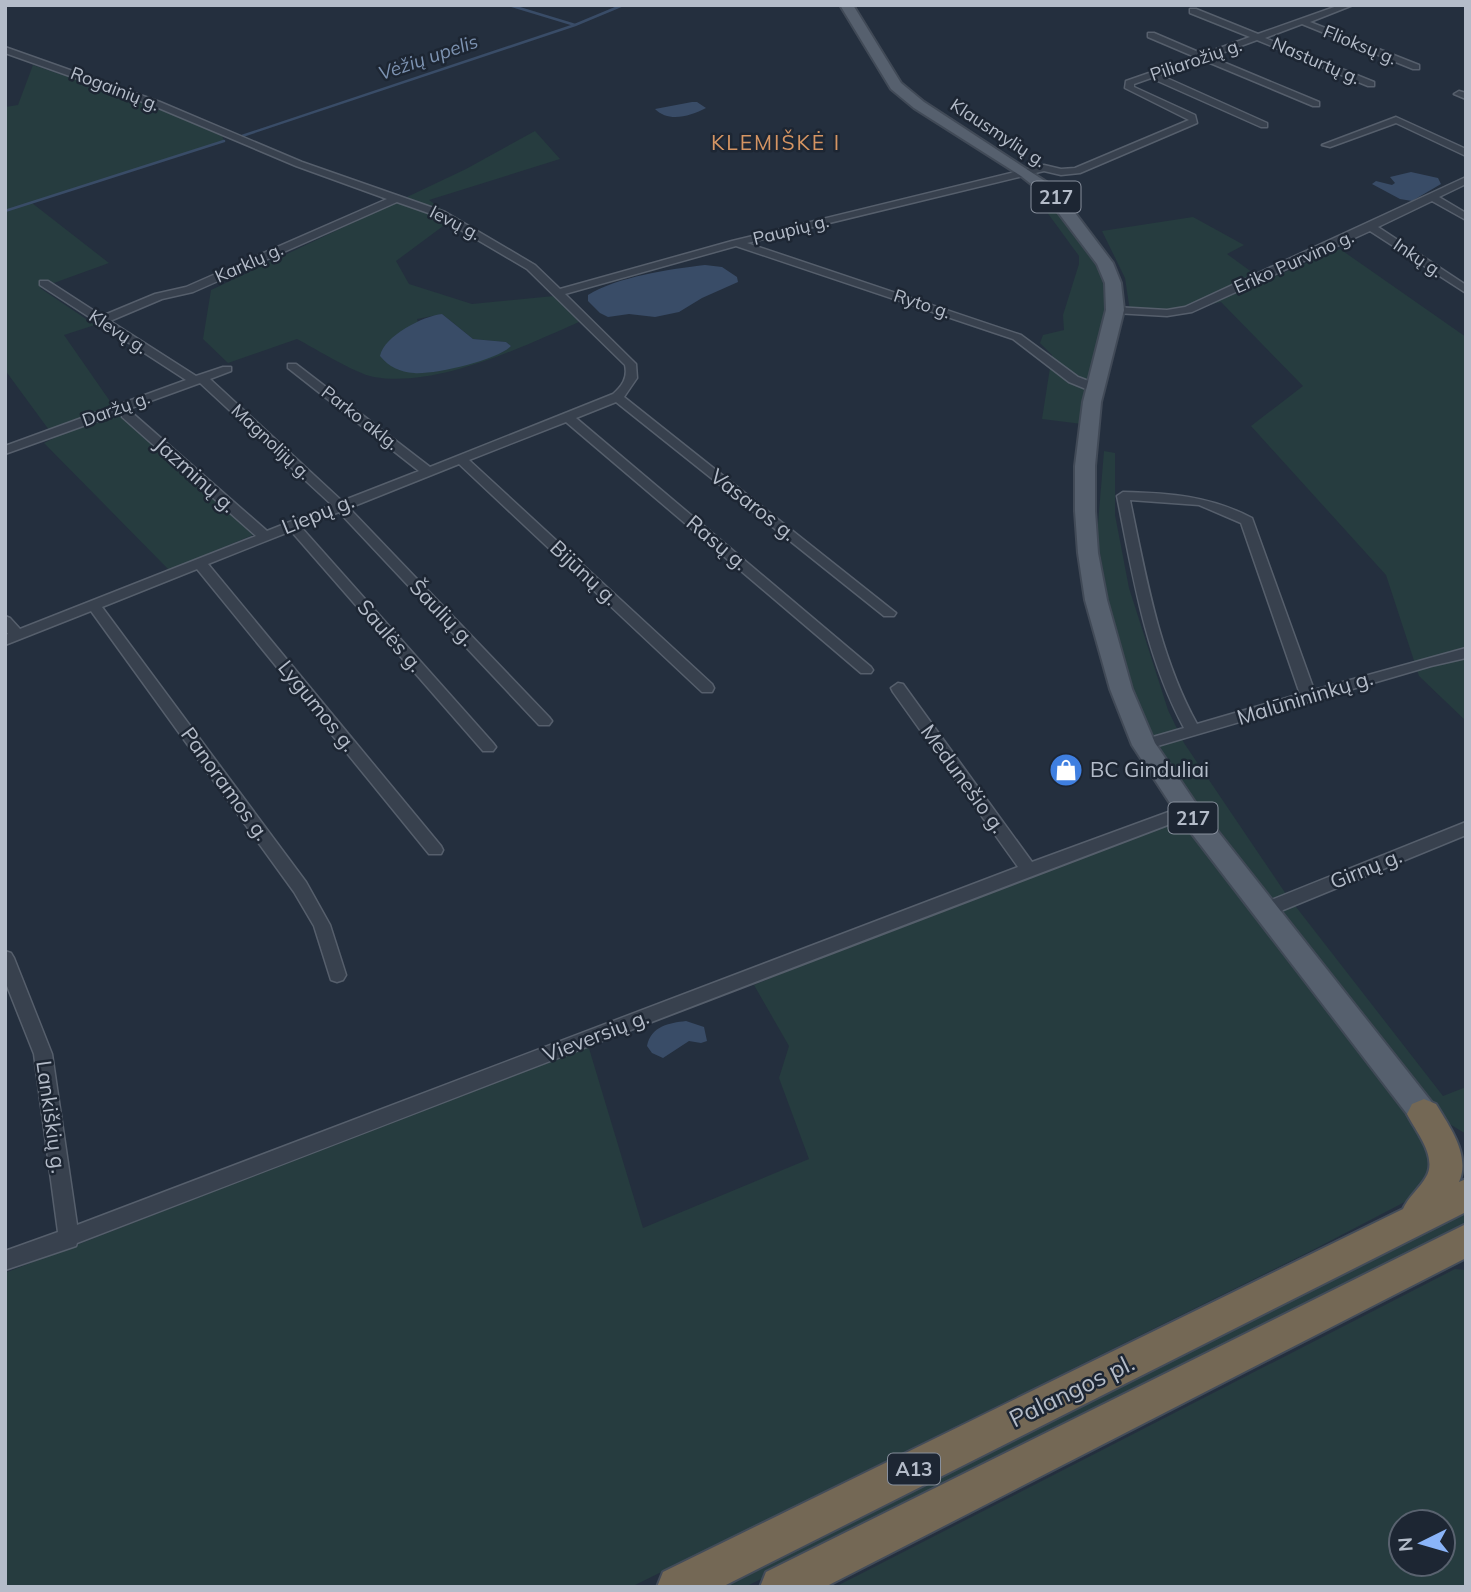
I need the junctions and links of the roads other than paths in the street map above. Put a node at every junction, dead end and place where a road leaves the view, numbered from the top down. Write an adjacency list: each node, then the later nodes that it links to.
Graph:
1 (846, 5): 17 (main road, Klausmylių g. / 217)
2 (1349, 5): 4 (street, Piliarožių g.)
3 (1193, 11): 6 (street, Nasturtų g.)
4 (1304, 22): 6 (street, Piliarožių g.); 9 (street, Flioksų g.)
5 (1151, 34): 8 (street)
6 (1260, 38): 8 (street, Piliarožių g.); 11 (street, Nasturtų g.)
7 (5, 50): 14 (street, Rogainių g.)
8 (1205, 57): 10 (street, Piliarožių g.); 12 (street)
9 (1416, 67)
10 (1152, 75): 13 (street); 17 (street, Piliarožių g.)
11 (1371, 84)
12 (1316, 104)
13 (1264, 125)
14 (222, 133): 20 (street, Ievų g.)
15 (1327, 145): 16 (street)
16 (1466, 153)
17 (1026, 173): 23 (street, Paupių g.); 27 (main road, Klausmylių g. / 217)
18 (1466, 180): 19 (street, Eriko Purvino g.)
19 (1432, 197): 21 (street); 22 (street, Eriko Purvino g.)
20 (397, 198): 26 (street, Ievų g.); 28 (street, Karklų g.)
21 (1466, 217)
22 (1371, 227): 25 (street, Inkų g.); 27 (street, Eriko Purvino g.)
23 (736, 243): 26 (street, Paupių g.); 33 (street, Ryto g.)
24 (44, 283): 28 (street, Klevų g.)
25 (1466, 290)
26 (557, 293): 32 (street, Ievų g.)
27 (1115, 310): 33 (main road, Klausmylių g. / 217)
28 (100, 321): 31 (street, Klevų g.)
29 (292, 366): 39 (street, Parko aklg.)
30 (227, 369): 31 (street, Daržų g.)
31 (198, 379): 37 (street, Daržų g.); 40 (street, Magnolijų g.)
32 (628, 385): 34 (street, Liepų g.)
33 (1095, 388): 55 (main road, Klausmylių g. / 217)
34 (617, 397): 36 (street, Liepų g.); 45 (street, Vasaros g.)
35 (126, 414): 42 (street, Jazminų g.)
36 (568, 416): 38 (street, Liepų g.); 49 (street, Rasų g.)
37 (5, 450)
38 (460, 458): 39 (street, Liepų g.); 50 (street, Bijūnų g.)
39 (427, 471): 40 (street, Liepų g.)
40 (340, 506): 41 (street, Liepų g.); 53 (street, Šaulių g.)
41 (292, 525): 42 (street, Liepų g.); 56 (street, Saulės g.)
42 (264, 536): 43 (street, Liepų g.)
43 (199, 562): 44 (street, Liepų g.); 59 (street, Lygumos g.)
44 (93, 604): 47 (street, Liepų g.); 63 (street, Panoramos g.)
45 (889, 613)
46 (5, 621): 47 (street)
47 (11, 637)
48 (1466, 653): 52 (street, Malūnininkų g.)
49 (866, 670)
50 (707, 688)
51 (898, 688): 60 (street, Medunešio g.)
52 (1309, 698): 54 (street, Malūnininkų g.); 54 (street)
53 (544, 721)
54 (1193, 731): 55 (street, Malūnininkų g.)
55 (1144, 745): 57 (main road, 217)
56 (488, 747)
57 (1188, 811): 60 (street, Vieversių g.); 61 (main road, 217)
58 (1466, 828): 61 (street, Girnų g.)
59 (435, 850)
60 (1029, 870): 68 (street, Vieversių g.)
61 (1265, 910): 64 (main road, 217)
62 (5, 958): 68 (street, Lankiškių g.)
63 (337, 975)
64 (1424, 1114): 65 (highway); 67 (highway)
65 (1466, 1142)
66 (1466, 1195): 67 (highway, Palangos pl. / A13)
67 (1408, 1224): 72 (highway, Palangos pl. / A13)
68 (69, 1239): 70 (street, Vieversių g.)
69 (1466, 1240): 71 (highway, Palangos pl. / A13)
70 (5, 1261)
71 (1447, 1261): 73 (highway, Palangos pl. / A13)
72 (678, 1587)
73 (781, 1587)

